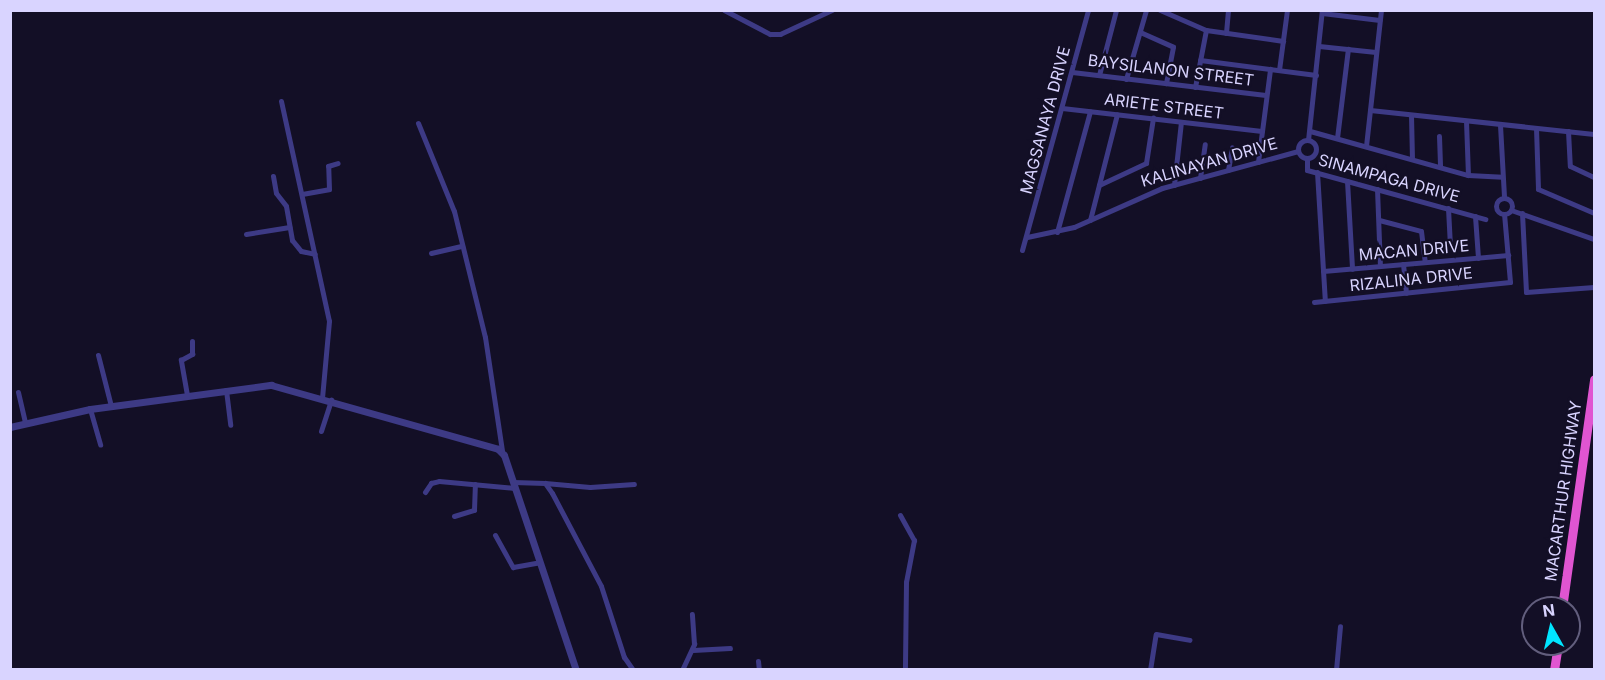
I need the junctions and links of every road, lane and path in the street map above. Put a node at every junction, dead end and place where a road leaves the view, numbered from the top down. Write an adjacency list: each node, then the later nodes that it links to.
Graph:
1 (724, 10): 2 (street)
2 (832, 10)
3 (1088, 10): 23 (street, MAGSANAYA DRIVE)
4 (1116, 10): 24 (street)
5 (1146, 10): 14 (street)
6 (1160, 10): 13 (street)
7 (1228, 10): 15 (street)
8 (1287, 10): 16 (street)
9 (1381, 10): 12 (street)
10 (1322, 12): 11 (street); 17 (street)
11 (1351, 14): 12 (street)
12 (1380, 20): 19 (street)
13 (1206, 30): 15 (street); 20 (street)
14 (1140, 32): 26 (street); 27 (street)
15 (1226, 33): 16 (street)
16 (1283, 41): 22 (street)
17 (1318, 46): 18 (street); 25 (street)
18 (1348, 49): 19 (street); 47 (street)
19 (1376, 52): 32 (street)
20 (1200, 60): 21 (street); 28 (street)
21 (1270, 69): 22 (street); 29 (street)
22 (1279, 70): 25 (street)
23 (1072, 72): 24 (street, BAYSILANON STREET); 31 (street, MAGSANAYA DRIVE)
24 (1099, 75): 26 (street, BAYSILANON STREET)
25 (1316, 75): 43 (street)
26 (1126, 79): 27 (street, BAYSILANON STREET)
27 (1166, 83): 28 (street, BAYSILANON STREET)
28 (1195, 87): 29 (street, BAYSILANON STREET)
29 (1266, 95): 42 (street)
30 (281, 101): 69 (street)
31 (1062, 108): 33 (street, ARIETE STREET); 83 (street, MAGSANAYA DRIVE)
32 (1370, 110): 35 (street); 50 (street)
33 (1090, 111): 34 (street, ARIETE STREET); 81 (street)
34 (1118, 114): 36 (street, ARIETE STREET); 66 (street)
35 (1411, 115): 37 (street); 54 (street)
36 (1153, 118): 38 (street, ARIETE STREET); 66 (street)
37 (1466, 121): 40 (street); 60 (street)
38 (1181, 122): 42 (street, ARIETE STREET); 67 (street)
39 (418, 123): 86 (street)
40 (1500, 125): 41 (street); 62 (street)
41 (1536, 128): 44 (street); 74 (street)
42 (1262, 131): 55 (street)
43 (1310, 131): 47 (street); 48 (street)
44 (1568, 131): 45 (street); 63 (street)
45 (1594, 134)
46 (1439, 136): 57 (street)
47 (1337, 138): 50 (street)
48 (1308, 140): 52 (street); 53 (street)
49 (1205, 144): 64 (street)
50 (1366, 146): 54 (street)
51 (1232, 147): 58 (street)
52 (1298, 151): 53 (street); 55 (street, KALINAYAN DRIVE)
53 (1307, 158): 59 (street, SINAMPAGA DRIVE)
54 (1413, 159): 57 (street)
55 (1258, 162): 58 (street, KALINAYAN DRIVE)
56 (338, 163): 69 (street)
57 (1440, 167): 60 (street)
58 (1228, 170): 64 (street, KALINAYAN DRIVE)
59 (1317, 172): 65 (street, SINAMPAGA DRIVE); 96 (street)
60 (1468, 175): 62 (street)
61 (273, 176): 80 (street)
62 (1502, 177): 70 (street)
63 (1594, 177)
64 (1200, 178): 67 (street, KALINAYAN DRIVE)
65 (1347, 181): 68 (street, SINAMPAGA DRIVE); 95 (street)
66 (1099, 185): 78 (street)
67 (1174, 185): 78 (street, KALINAYAN DRIVE)
68 (1377, 189): 71 (street, SINAMPAGA DRIVE); 79 (street)
69 (302, 194): 89 (street)
70 (1504, 197): 72 (street); 75 (street)
71 (1448, 208): 76 (street, SINAMPAGA DRIVE); 85 (street)
72 (1511, 210): 73 (street); 75 (street)
73 (1522, 213): 84 (street); 97 (street)
74 (1594, 213)
75 (1504, 214): 90 (street)
76 (1475, 216): 77 (street, SINAMPAGA DRIVE); 91 (street, SINAMPAGA DRIVE)
77 (1485, 219)
78 (1090, 220): 81 (street, KALINAYAN DRIVE)
79 (1378, 220): 92 (street); 94 (street)
80 (290, 227): 82 (street); 89 (street)
81 (1057, 232): 83 (street, KALINAYAN DRIVE)
82 (246, 234)
83 (1026, 237): 87 (street, MAGSANAYA DRIVE)
84 (1594, 239)
85 (1450, 244)
86 (462, 246): 88 (street); 116 (street)
87 (1022, 250)
88 (431, 253)
89 (315, 254): 107 (street)
90 (1508, 255): 91 (street, MACAN DRIVE); 98 (street, RIZALINA DRIVE)
91 (1478, 258): 92 (street, MACAN DRIVE)
92 (1425, 262): 93 (street, MACAN DRIVE)
93 (1403, 264): 94 (street, MACAN DRIVE); 98 (street)
94 (1380, 266): 95 (street, MACAN DRIVE)
95 (1352, 268): 96 (street, MACAN DRIVE)
96 (1323, 271): 99 (street)
97 (1594, 286)
98 (1406, 293): 99 (street, RIZALINA DRIVE)
99 (1325, 301): 100 (street, RIZALINA DRIVE)
100 (1314, 302)
101 (192, 341): 106 (street)
102 (98, 355): 109 (street)
103 (1594, 379): 126 (highway, MACARTHUR HIGHWAY)
104 (226, 390): 106 (street); 107 (street); 112 (street)
105 (18, 392): 111 (street)
106 (187, 395): 109 (street)
107 (322, 398): 108 (street)
108 (330, 400): 114 (street); 116 (street)
109 (111, 406): 110 (street)
110 (90, 410): 111 (street); 115 (street)
111 (25, 423): 113 (street)
112 (230, 425)
113 (10, 427)
114 (321, 431)
115 (100, 445)
116 (502, 451): 120 (street)
117 (545, 483): 119 (street); 120 (street); 134 (street)
118 (475, 484): 120 (street); 121 (street); 123 (street)
119 (634, 484)
120 (514, 485): 125 (street)
121 (425, 492)
122 (900, 515): 137 (street)
123 (454, 516)
124 (495, 535): 125 (street)
125 (540, 562): 133 (street)
126 (1564, 596)
127 (692, 614): 131 (street)
128 (1340, 626): 139 (street)
129 (1189, 640): 138 (street)
130 (730, 648): 131 (street)
131 (693, 650): 135 (street)
132 (758, 661): 136 (street)
133 (576, 669)
134 (633, 669)
135 (682, 669)
136 (759, 669)
137 (905, 669)
138 (1150, 669)
139 (1336, 669)

